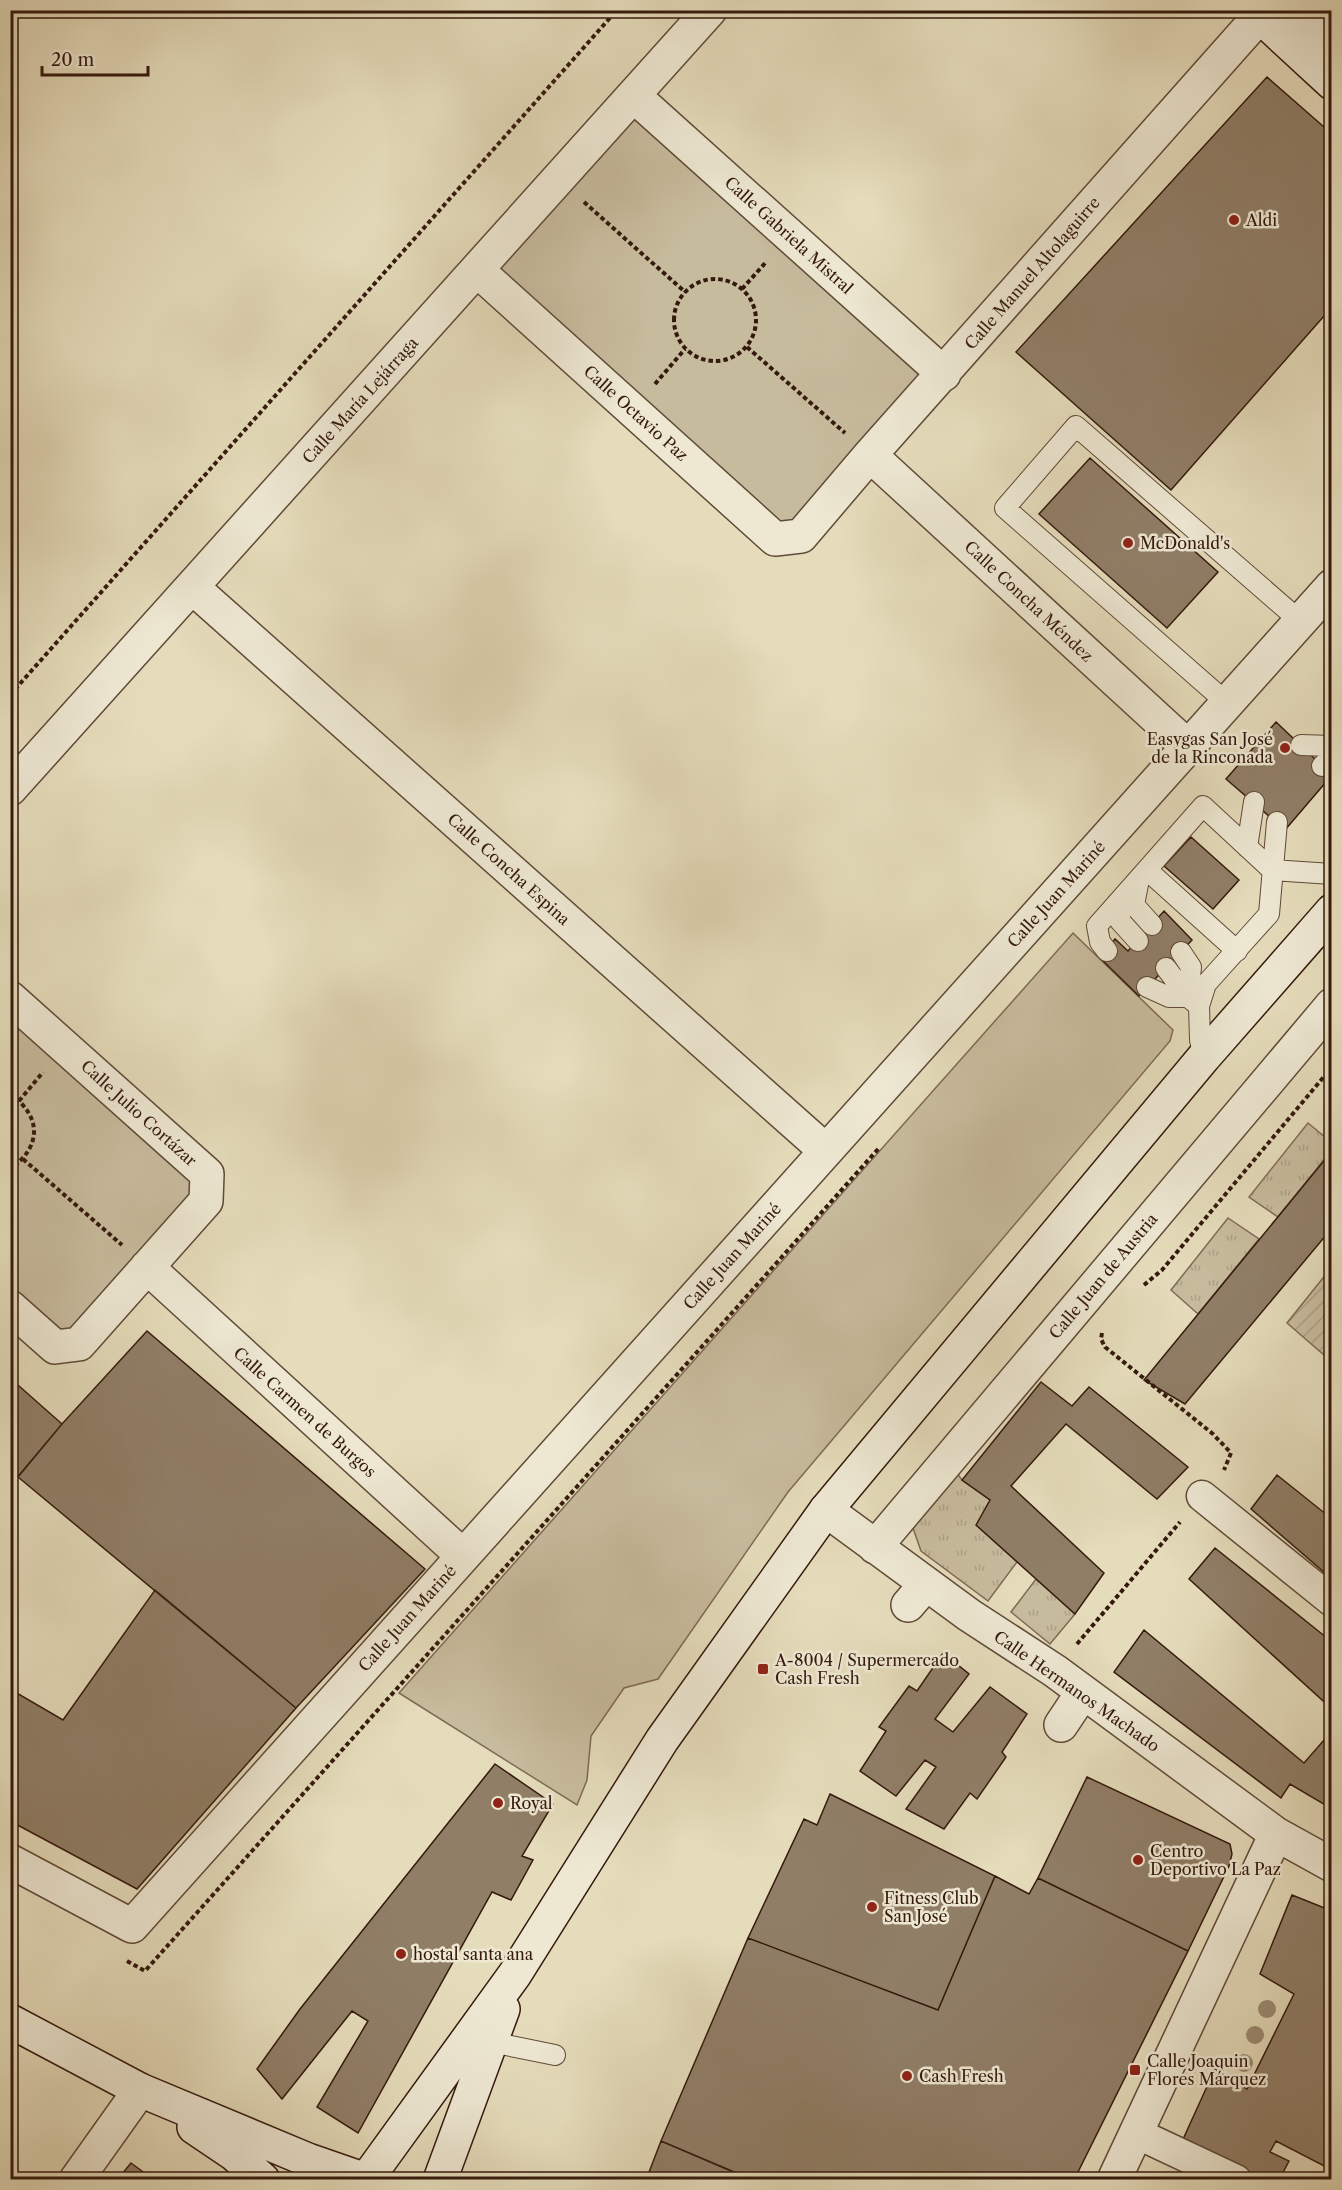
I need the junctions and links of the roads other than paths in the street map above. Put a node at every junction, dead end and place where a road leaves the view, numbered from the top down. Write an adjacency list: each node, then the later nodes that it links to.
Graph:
1 (710, 10): 5 (street, Calle María Lejárraga)
2 (1267, 12): 3 (street); 4 (street); 7 (street, Calle Manuel Altolaguirre)
3 (1332, 47)
4 (1332, 83)
5 (634, 96): 6 (street, Calle María Lejárraga); 7 (street, Calle Gabriela Mistral)
6 (477, 270): 9 (street, Calle Octavio Paz); 11 (street, Calle María Lejárraga)
7 (944, 374): 8 (street, Calle Manuel Altolaguirre)
8 (870, 455): 9 (street, Calle Manuel Altolaguirre); 15 (street, Calle Concha Méndez)
9 (801, 536)
10 (1332, 586): 12 (street, Calle Juan Mariné)
11 (192, 587): 17 (street, Calle María Lejárraga); 37 (street, Calle Concha Espina)
12 (1300, 621): 13 (street, Calle Juan Mariné); 13 (lane)
13 (1227, 703): 15 (street, Calle Juan Mariné)
14 (1301, 745): 16 (lane)
15 (1187, 746): 37 (street, Calle Juan Mariné)
16 (1332, 746)
17 (10, 789)
18 (1254, 802): 20 (lane)
19 (1277, 822): 21 (lane)
20 (1247, 847): 21 (lane); 23 (lane)
21 (1272, 870): 22 (lane); 29 (lane)
22 (1332, 874)
23 (1143, 875): 24 (lane); 26 (lane); 29 (lane)
24 (1120, 900): 27 (lane); 28 (lane)
25 (1332, 911): 36 (street)
26 (1152, 925)
27 (1137, 941)
28 (1107, 951)
29 (1237, 951): 34 (lane)
30 (1181, 952): 34 (lane)
31 (1166, 968): 34 (lane)
32 (1147, 987): 34 (lane)
33 (10, 998): 38 (street, Calle Julio Cortázar)
34 (1193, 1001): 36 (lane)
35 (1332, 1005): 42 (street, Calle Juan de Austria)
36 (1204, 1056): 41 (street)
37 (826, 1151): 43 (street, Calle Juan Mariné)
38 (147, 1267): 39 (street); 43 (street, Calle Carmen de Burgos)
39 (10, 1307)
40 (1202, 1496): 44 (street)
41 (826, 1510): 42 (street, Calle Hermanos Machado); 50 (street)
42 (875, 1547): 45 (street, Calle Hermanos Machado)
43 (463, 1556): 48 (street, Calle Juan Mariné)
44 (1332, 1601)
45 (1083, 1692): 46 (street); 47 (street, Calle Hermanos Machado)
46 (1061, 1725)
47 (1276, 1834): 49 (street, Calle Hermanos Machado); 55 (street)
48 (10, 1861)
49 (1331, 1863)
50 (515, 1974): 52 (street); 56 (street)
51 (10, 2021): 54 (street)
52 (491, 2042): 53 (lane); 59 (street)
53 (555, 2055)
54 (140, 2090): 56 (street); 57 (street); 58 (street)
55 (1136, 2133): 60 (street); 61 (street)
56 (370, 2177)
57 (76, 2180)
58 (263, 2180)
59 (440, 2180)
60 (1114, 2180)
61 (1236, 2180)

